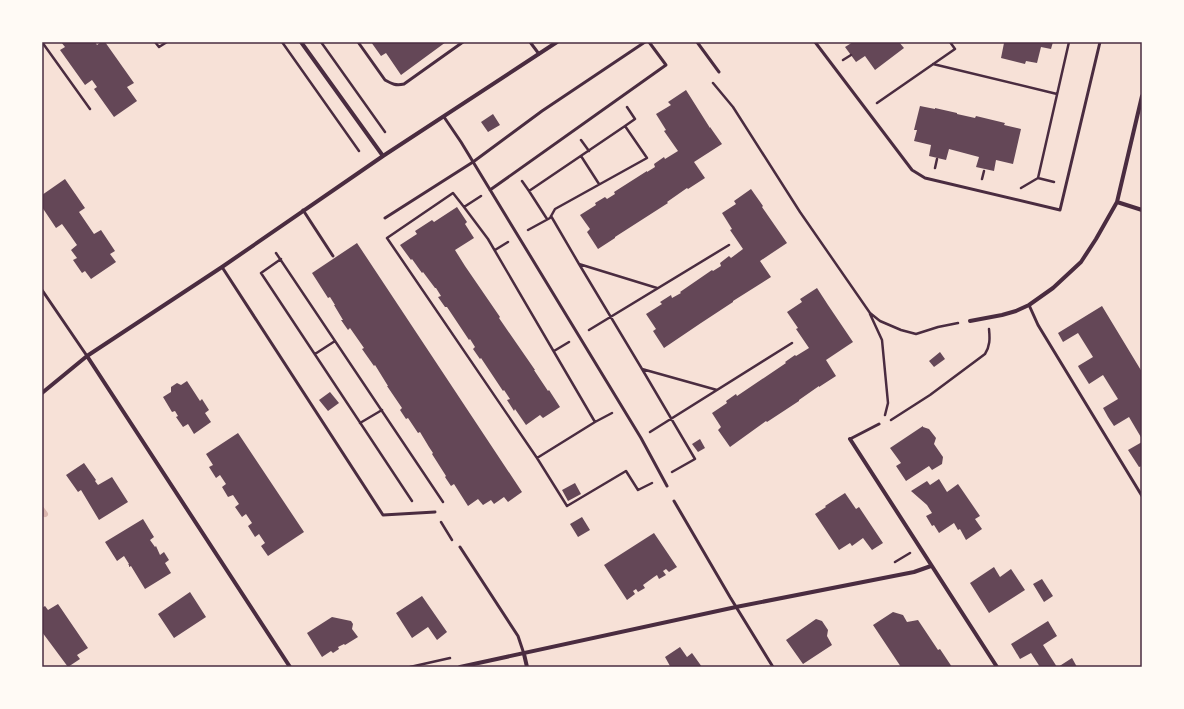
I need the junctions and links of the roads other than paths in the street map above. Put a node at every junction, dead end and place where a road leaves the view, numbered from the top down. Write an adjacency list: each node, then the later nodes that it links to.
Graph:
1 (301, 42): 15 (street)
2 (358, 42): 3 (lane)
3 (463, 42)
4 (530, 42): 11 (lane)
5 (557, 42): 11 (street)
6 (645, 42): 16 (lane)
7 (649, 42): 17 (lane)
8 (697, 42): 12 (lane)
9 (815, 42): 10 (lane)
10 (1100, 42)
11 (539, 54): 14 (street)
12 (719, 72)
13 (1142, 96): 18 (street)
14 (444, 117): 15 (street); 16 (lane)
15 (383, 156): 19 (street)
16 (472, 162): 17 (lane); 21 (lane)
17 (490, 190): 31 (lane)
18 (1116, 202): 20 (street); 25 (street)
19 (303, 210): 22 (lane); 23 (street)
20 (1142, 210)
21 (385, 218)
22 (333, 256)
23 (222, 267): 27 (street); 34 (lane)
24 (42, 290): 27 (lane)
25 (1029, 305): 26 (street); 32 (lane)
26 (970, 321)
27 (87, 356): 28 (street); 39 (street)
28 (42, 393)
29 (879, 424): 30 (lane)
30 (850, 439): 36 (street)
31 (667, 486)
32 (1142, 496)
33 (674, 501): 37 (lane)
34 (435, 512)
35 (460, 547): 38 (lane)
36 (931, 566): 37 (street); 43 (street)
37 (736, 607): 38 (street); 42 (lane)
38 (524, 654): 40 (street); 41 (street)
39 (290, 667)
40 (460, 667)
41 (527, 667)
42 (773, 667)
43 (997, 667)

